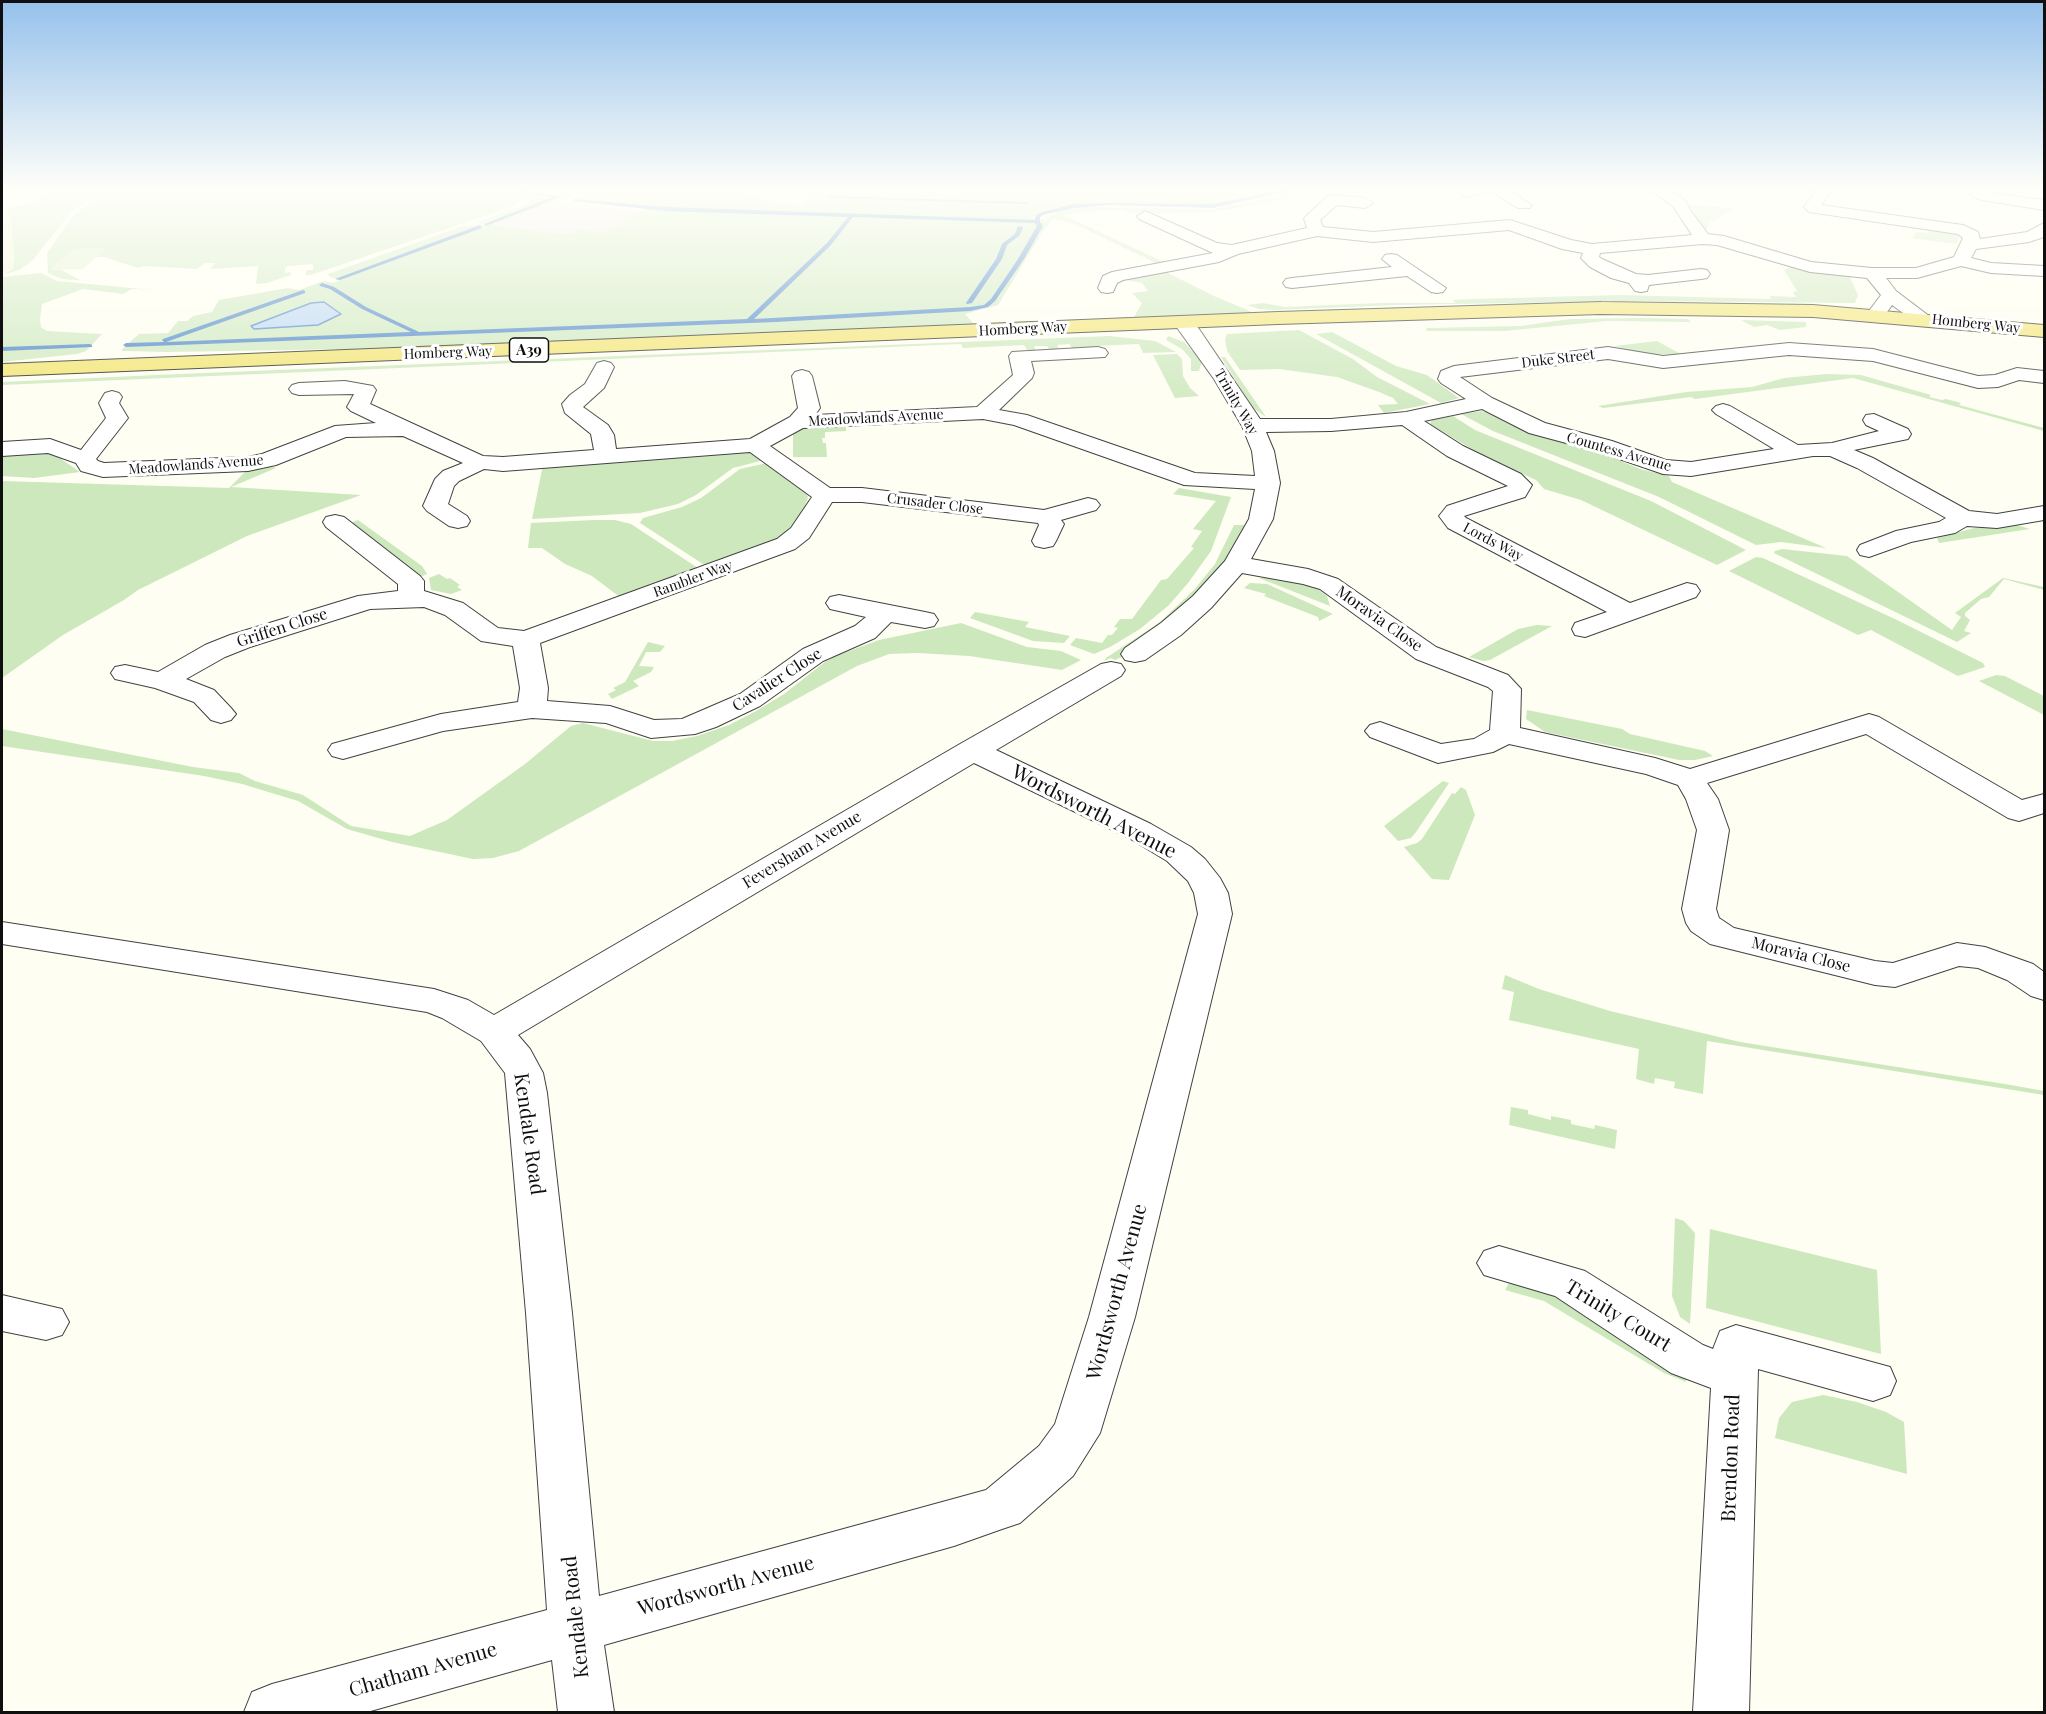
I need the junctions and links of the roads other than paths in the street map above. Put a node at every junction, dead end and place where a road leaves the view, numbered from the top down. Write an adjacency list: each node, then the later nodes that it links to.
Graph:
1 (1148, 270): 12 (street)
2 (1611, 270): 9 (street)
3 (1841, 270): 8 (street)
4 (1928, 270): 8 (street)
5 (2026, 270): 7 (street)
6 (1409, 271): 10 (street); 13 (street)
7 (2044, 271)
8 (1872, 273): 15 (street)
9 (1701, 274)
10 (1292, 283)
11 (1131, 287): 12 (street)
12 (1107, 288): 14 (street)
13 (1437, 288)
14 (1088, 290)
15 (1890, 295): 16 (street); 17 (street)
16 (1875, 315): 17 (main road, Homberg Way / A39); 18 (main road, Homberg Way / A39)
17 (1924, 319): 19 (main road, Homberg Way / A39)
18 (1182, 322): 21 (main road, Homberg Way / A39); 34 (street, Trinity Way)
19 (2044, 331)
20 (1098, 353): 30 (street)
21 (2, 370)
22 (802, 376): 33 (street)
23 (2044, 377): 27 (street, Duke Street)
24 (564, 384): 43 (street)
25 (299, 389): 28 (street)
26 (112, 397): 36 (street)
27 (1485, 402): 31 (street); 42 (street, Countess Avenue)
28 (358, 407): 35 (street, Meadowlands Avenue); 37 (street)
29 (1749, 407): 42 (street)
30 (983, 413): 33 (street, Meadowlands Avenue); 46 (street, Meadowlands Avenue)
31 (1406, 418): 34 (street); 61 (street, Lords Way)
32 (1874, 420): 41 (street)
33 (798, 422): 38 (street, Meadowlands Avenue)
34 (1253, 426): 46 (street, Trinity Way)
35 (406, 429): 37 (street, Meadowlands Avenue); 45 (street, Meadowlands Avenue)
36 (106, 431): 39 (street, Meadowlands Avenue); 44 (street)
37 (343, 431): 44 (street, Meadowlands Avenue)
38 (755, 445): 43 (street, Meadowlands Avenue); 47 (street)
39 (50, 446): 40 (street, Meadowlands Avenue); 44 (street, Meadowlands Avenue)
40 (2, 448)
41 (1834, 450): 42 (street, Countess Avenue); 51 (street, Countess Avenue)
42 (1795, 452)
43 (606, 455): 45 (street, Meadowlands Avenue)
44 (85, 459)
45 (479, 462): 53 (street, Meadowlands Avenue)
46 (1268, 483): 56 (street, Trinity Way)
47 (825, 495): 50 (street, Crusader Close); 64 (street, Rambler Way)
48 (1088, 505): 50 (street, Crusader Close)
49 (2044, 513): 51 (street, Countess Avenue)
50 (1045, 517): 54 (street)
51 (1964, 518): 55 (street, Countess Avenue)
52 (335, 522): 58 (street)
53 (458, 522)
54 (1044, 541)
55 (1869, 550)
56 (1236, 564): 65 (street, Trinity Way); 71 (street, Moravia Close)
57 (1687, 591): 61 (street)
58 (409, 598): 64 (street, Griffen Close); 67 (street, Griffen Close)
59 (839, 603): 60 (street)
60 (885, 613): 62 (street); 68 (street, Cavalier Close)
61 (1629, 613): 63 (street)
62 (925, 620)
63 (1585, 629)
64 (526, 639): 68 (street)
65 (1123, 662): 73 (street, Feversham Avenue)
66 (125, 673): 67 (street)
67 (162, 681): 69 (street)
68 (532, 709): 72 (street, Cavalier Close)
69 (221, 714)
70 (1380, 731): 71 (street)
71 (1505, 734): 74 (street)
72 (343, 750)
73 (970, 750): 78 (street, Feversham Avenue); 84 (street, Wordsworth Avenue)
74 (1689, 779): 75 (street); 77 (street, Moravia Close)
75 (2044, 802)
76 (6, 938): 78 (street, Kendale Road)
77 (2044, 988)
78 (495, 1032): 84 (street, Kendale Road)
79 (1499, 1263): 82 (street, Trinity Court)
80 (2, 1314): 81 (street)
81 (46, 1323)
82 (1734, 1377): 83 (street, Brendon Road); 87 (street, Brendon Road)
83 (1873, 1381)
84 (575, 1627): 85 (street, Chatham Avenue); 86 (street, Kendale Road)
85 (272, 1713)
86 (586, 1713)
87 (1721, 1713)

